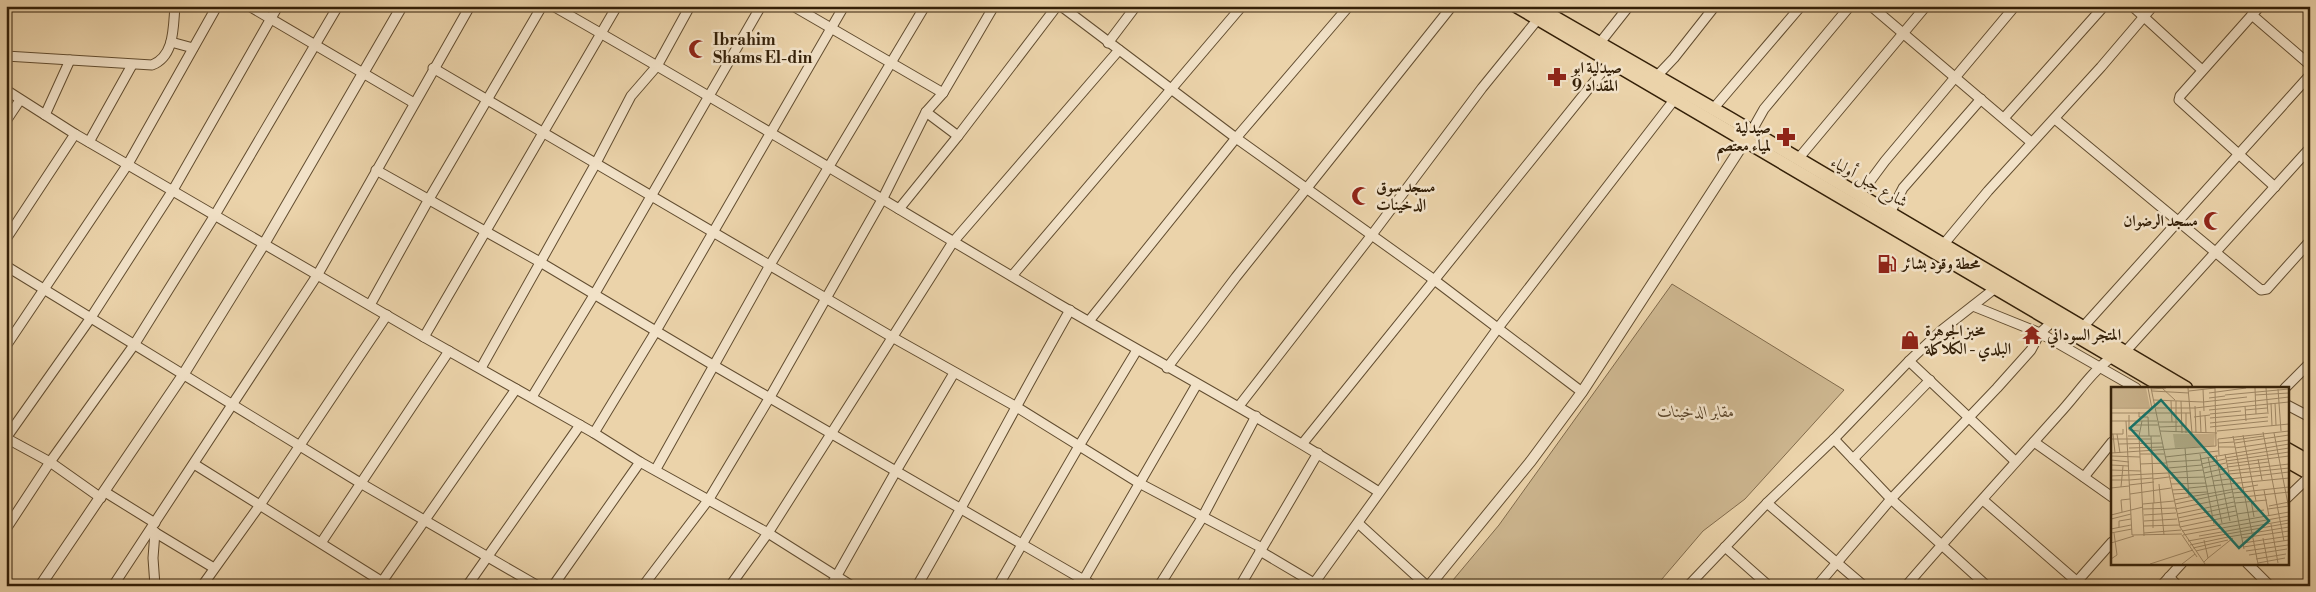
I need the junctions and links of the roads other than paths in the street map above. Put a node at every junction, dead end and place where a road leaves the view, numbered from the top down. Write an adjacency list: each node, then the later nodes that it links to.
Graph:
1 (175, 6): 42 (street)
2 (217, 6): 46 (street)
3 (249, 6): 38 (street)
4 (278, 6): 38 (street)
5 (338, 6): 45 (street)
6 (402, 6): 57 (street)
7 (470, 6): 55 (street)
8 (542, 6): 67 (street)
9 (553, 6): 40 (street)
10 (617, 6): 40 (street)
11 (690, 6): 54 (street)
12 (761, 6): 64 (street)
13 (792, 6): 39 (street)
14 (844, 6): 39 (street)
15 (925, 6): 51 (street)
16 (994, 6): 63 (street)
17 (1057, 6): 79 (street)
18 (1061, 6): 43 (street)
19 (1136, 6): 43 (street)
20 (1242, 6): 61 (street)
21 (1349, 6): 81 (street)
22 (1452, 6): 92 (street)
23 (1516, 6): 35 (main road, شارع جبل أولياء)
24 (1629, 6): 44 (street)
25 (1716, 6): 59 (street)
26 (1801, 6): 70 (street)
27 (1850, 6): 80 (street)
28 (1870, 6): 41 (street)
29 (1926, 6): 41 (street)
30 (2015, 6): 60 (street)
31 (2104, 6): 73 (street)
32 (2132, 6): 37 (street)
33 (2153, 6): 37 (street)
34 (2260, 6): 36 (street)
35 (1538, 10): 44 (main road, شارع جبل أولياء); 50 (main road, شارع جبل أولياء); 104 (street)
36 (2252, 15): 53 (street); 56 (street)
37 (2144, 17): 56 (street); 74 (street)
38 (270, 19): 45 (street); 93 (street)
39 (832, 28): 51 (street); 77 (street)
40 (601, 34): 54 (street); 76 (street)
41 (1903, 34): 60 (street); 86 (street)
42 (171, 42): 46 (street); 52 (street)
43 (1108, 42): 47 (street)
44 (1600, 44): 59 (main road, شارع جبل أولياء)
45 (316, 47): 57 (street); 99 (street)
46 (193, 48): 88 (street)
47 (1119, 50): 61 (street); 107 (street)
48 (6, 56): 49 (street)
49 (70, 60): 52 (street); 72 (street)
50 (1610, 62): 68 (main road, شارع جبل أولياء); 117 (street)
51 (891, 64): 63 (street); 89 (street)
52 (132, 65): 82 (street)
53 (2310, 65)
54 (657, 66): 64 (street); 87 (street)
55 (433, 68): 67 (street); 69 (street)
56 (2202, 70): 85 (street)
57 (363, 74): 69 (street); 108 (street)
58 (2310, 75): 85 (street)
59 (1656, 77): 70 (main road, شارع جبل أولياء)
60 (1955, 78): 65 (street); 95 (street)
61 (1171, 89): 81 (street); 116 (street)
62 (6, 90): 66 (street)
63 (943, 93): 71 (street)
64 (710, 96): 77 (street); 94 (street)
65 (1981, 99): 73 (street); 100 (street)
66 (20, 100): 72 (street); 75 (street)
67 (488, 100): 76 (street); 97 (street)
68 (1674, 100): 80 (main road, شارع جبل أولياء); 130 (street)
69 (414, 103): 90 (street)
70 (1713, 110): 80 (main road, شارع جبل أولياء)
71 (926, 112): 79 (street); 96 (street)
72 (44, 115): 78 (street)
73 (2004, 118): 83 (street)
74 (2055, 119): 83 (street); 101 (street)
75 (6, 121)
76 (543, 132): 87 (street); 103 (street)
77 (772, 133): 89 (street); 102 (street)
78 (75, 134): 82 (street); 105 (street)
79 (958, 136): 98 (street)
80 (1748, 137): 86 (main road, شارع جبل أولياء); 100 (main road, شارع جبل أولياء); 157 (street)
81 (1236, 138): 92 (street); 127 (street)
82 (89, 142): 88 (street)
83 (2032, 142): 109 (street)
84 (2310, 148): 91 (street)
85 (2239, 155): 91 (street); 101 (street)
86 (1798, 160): 95 (main road, شارع جبل أولياء)
87 (596, 163): 94 (street); 112 (street)
88 (128, 164): 93 (street); 119 (street)
89 (828, 166): 96 (street); 113 (street)
90 (376, 170): 97 (street); 115 (street)
91 (2275, 187): 111 (street)
92 (1307, 189): 104 (street); 146 (street)
93 (173, 190): 99 (street); 126 (street)
94 (652, 196): 102 (street); 120 (street)
95 (1859, 196): 100 (main road, شارع جبل أولياء)
96 (883, 198): 98 (street); 121 (street)
97 (429, 199): 103 (street); 122 (street)
98 (899, 209): 107 (street)
99 (215, 215): 108 (street); 135 (street)
100 (1888, 219): 109 (main road, شارع جبل أولياء); 118 (main road, شارع جبل أولياء)
101 (2178, 223): 111 (street); 129 (street)
102 (714, 231): 113 (street); 131 (street)
103 (485, 233): 112 (street); 133 (street)
104 (1371, 236): 117 (street); 162 (street)
105 (6, 239)
106 (2310, 241): 110 (street)
107 (953, 242): 116 (street); 134 (street)
108 (264, 244): 115 (street); 149 (street)
109 (1944, 245): 118 (main road, شارع جبل أولياء)
110 (2306, 251): 111 (street)
111 (2215, 254): 139 (street)
112 (540, 262): 120 (street); 145 (street)
113 (770, 265): 121 (street); 143 (street)
114 (6, 266): 119 (street)
115 (318, 274): 122 (street); 160 (street)
116 (1012, 276): 124 (street)
117 (1433, 279): 130 (street); 173 (street)
118 (2000, 284): 123 (street); 128 (main road, شارع جبل أولياء); 129 (main road, شارع جبل أولياء)
119 (44, 290): 126 (street); 136 (street)
120 (594, 294): 131 (street); 158 (street)
121 (825, 298): 134 (street); 159 (street)
122 (370, 305): 125 (street)
123 (1973, 306): 132 (street); 141 (street)
124 (1070, 310): 127 (street); 161 (street)
125 (387, 315): 133 (street); 175 (street)
126 (90, 319): 135 (street); 170 (street)
127 (1089, 321): 137 (street)
128 (2053, 321): 132 (street); 140 (main road, شارع جبل أولياء)
129 (2083, 327): 139 (main road, شارع جبل أولياء)
130 (1498, 328): 157 (street); 192 (street)
131 (656, 331): 143 (street); 168 (street)
132 (2040, 333): 144 (street); 166 (street)
133 (424, 337): 138 (street)
134 (892, 338): 148 (street); 169 (street)
135 (134, 345): 149 (street); 181 (street)
136 (6, 346)
137 (1137, 350): 146 (street); 176 (street)
138 (449, 351): 145 (street); 191 (street)
139 (2125, 352): 154 (main road, شارع جبل أولياء)
140 (2112, 357): 144 (street); 147 (main road, شارع جبل أولياء)
141 (1909, 361): 150 (street); 171 (street)
142 (2310, 363): 155 (street)
143 (713, 366): 159 (street); 186 (street)
144 (2099, 367): 152 (street); 172 (street)
145 (481, 368): 156 (street)
146 (1168, 368): 151 (street)
147 (2135, 371): 152 (street); 153 (main road, شارع جبل أولياء)
148 (954, 373): 161 (street); 187 (street)
149 (183, 375): 160 (street); 193 (street)
150 (1930, 380): 166 (street); 179 (street)
151 (1196, 384): 162 (street); 190 (street)
152 (2126, 385)
153 (2163, 387)
154 (2184, 387)
155 (2286, 387)
156 (516, 389): 158 (street); 203 (street)
157 (1582, 392): 242 (street)
158 (532, 397): 167 (street)
159 (770, 397): 169 (street); 197 (street)
160 (232, 404): 175 (street); 185 (street)
161 (1015, 406): 176 (street); 201 (street)
162 (1238, 406): 164 (street)
163 (2288, 406): 165 (street)
164 (1256, 416): 173 (street); 202 (street)
165 (2310, 417)
166 (1970, 419): 180 (street); 196 (street)
167 (580, 425): 168 (street); 214 (street)
168 (594, 432): 182 (street)
169 (832, 434): 187 (street); 207 (street)
170 (6, 438): 181 (street)
171 (1834, 439): 179 (street); 199 (street)
172 (2034, 442): 180 (street); 189 (street)
173 (1303, 443): 178 (street)
174 (2111, 443): 189 (street)
175 (300, 446): 191 (street); 200 (street)
176 (1079, 446): 190 (street); 211 (street)
177 (2288, 450): 184 (main road)
178 (1318, 452): 192 (street); 213 (street)
179 (1853, 459): 196 (street)
180 (2015, 461): 198 (street)
181 (50, 462): 193 (street); 206 (street)
182 (640, 462): 186 (street); 232 (street)
183 (2288, 462): 188 (main road)
184 (2310, 462)
185 (194, 464): 200 (street); 205 (street)
186 (656, 469): 197 (street)
187 (896, 471): 201 (street); 219 (street)
188 (2310, 475): 195 (street)
189 (2084, 478): 194 (street)
190 (1139, 483): 202 (street); 222 (street)
191 (362, 484): 203 (street); 208 (street)
192 (1379, 492): 204 (street)
193 (103, 495): 205 (street); 226 (street)
194 (2111, 497)
195 (2288, 497)
196 (1891, 499): 210 (street); 215 (street)
197 (709, 500): 207 (street); 233 (street)
198 (1984, 500): 210 (street); 225 (street)
199 (1767, 503): 212 (street); 215 (street)
200 (260, 505): 208 (street); 218 (street)
201 (962, 508): 211 (street); 237 (street)
202 (1202, 518): 213 (street); 240 (street)
203 (423, 519): 214 (street); 223 (street)
204 (1358, 523): 224 (street); 242 (street)
205 (153, 528): 218 (street); 227 (street); 228 (street)
206 (6, 529)
207 (768, 533): 219 (street); 234 (street)
208 (321, 543): 223 (street)
209 (2111, 543): 225 (street)
210 (1941, 545): 247 (street); 248 (street)
211 (1022, 546): 222 (street); 238 (street)
212 (1725, 547): 243 (street); 244 (street)
213 (1261, 550): 224 (street); 241 (street)
214 (487, 556): 230 (street); 231 (street)
215 (1836, 562): 245 (street); 246 (street)
216 (2181, 564): 220 (street)
217 (2248, 564): 251 (street)
218 (214, 568): 229 (street)
219 (837, 577): 235 (street); 236 (street)
220 (2169, 577): 249 (street); 250 (street)
221 (2310, 581): 252 (street)
222 (1082, 583): 239 (street)
223 (383, 584)
224 (1313, 584)
225 (2077, 584)
226 (40, 586)
227 (113, 586)
228 (156, 586)
229 (202, 586)
230 (467, 586)
231 (538, 586)
232 (553, 586)
233 (644, 586)
234 (730, 586)
235 (831, 586)
236 (852, 586)
237 (917, 586)
238 (998, 586)
239 (1094, 586)
240 (1160, 586)
241 (1240, 586)
242 (1428, 586)
243 (1688, 586)
244 (1769, 586)
245 (1817, 586)
246 (1864, 586)
247 (1906, 586)
248 (1987, 586)
249 (2160, 586)
250 (2178, 586)
251 (2270, 586)
252 (2306, 586)

